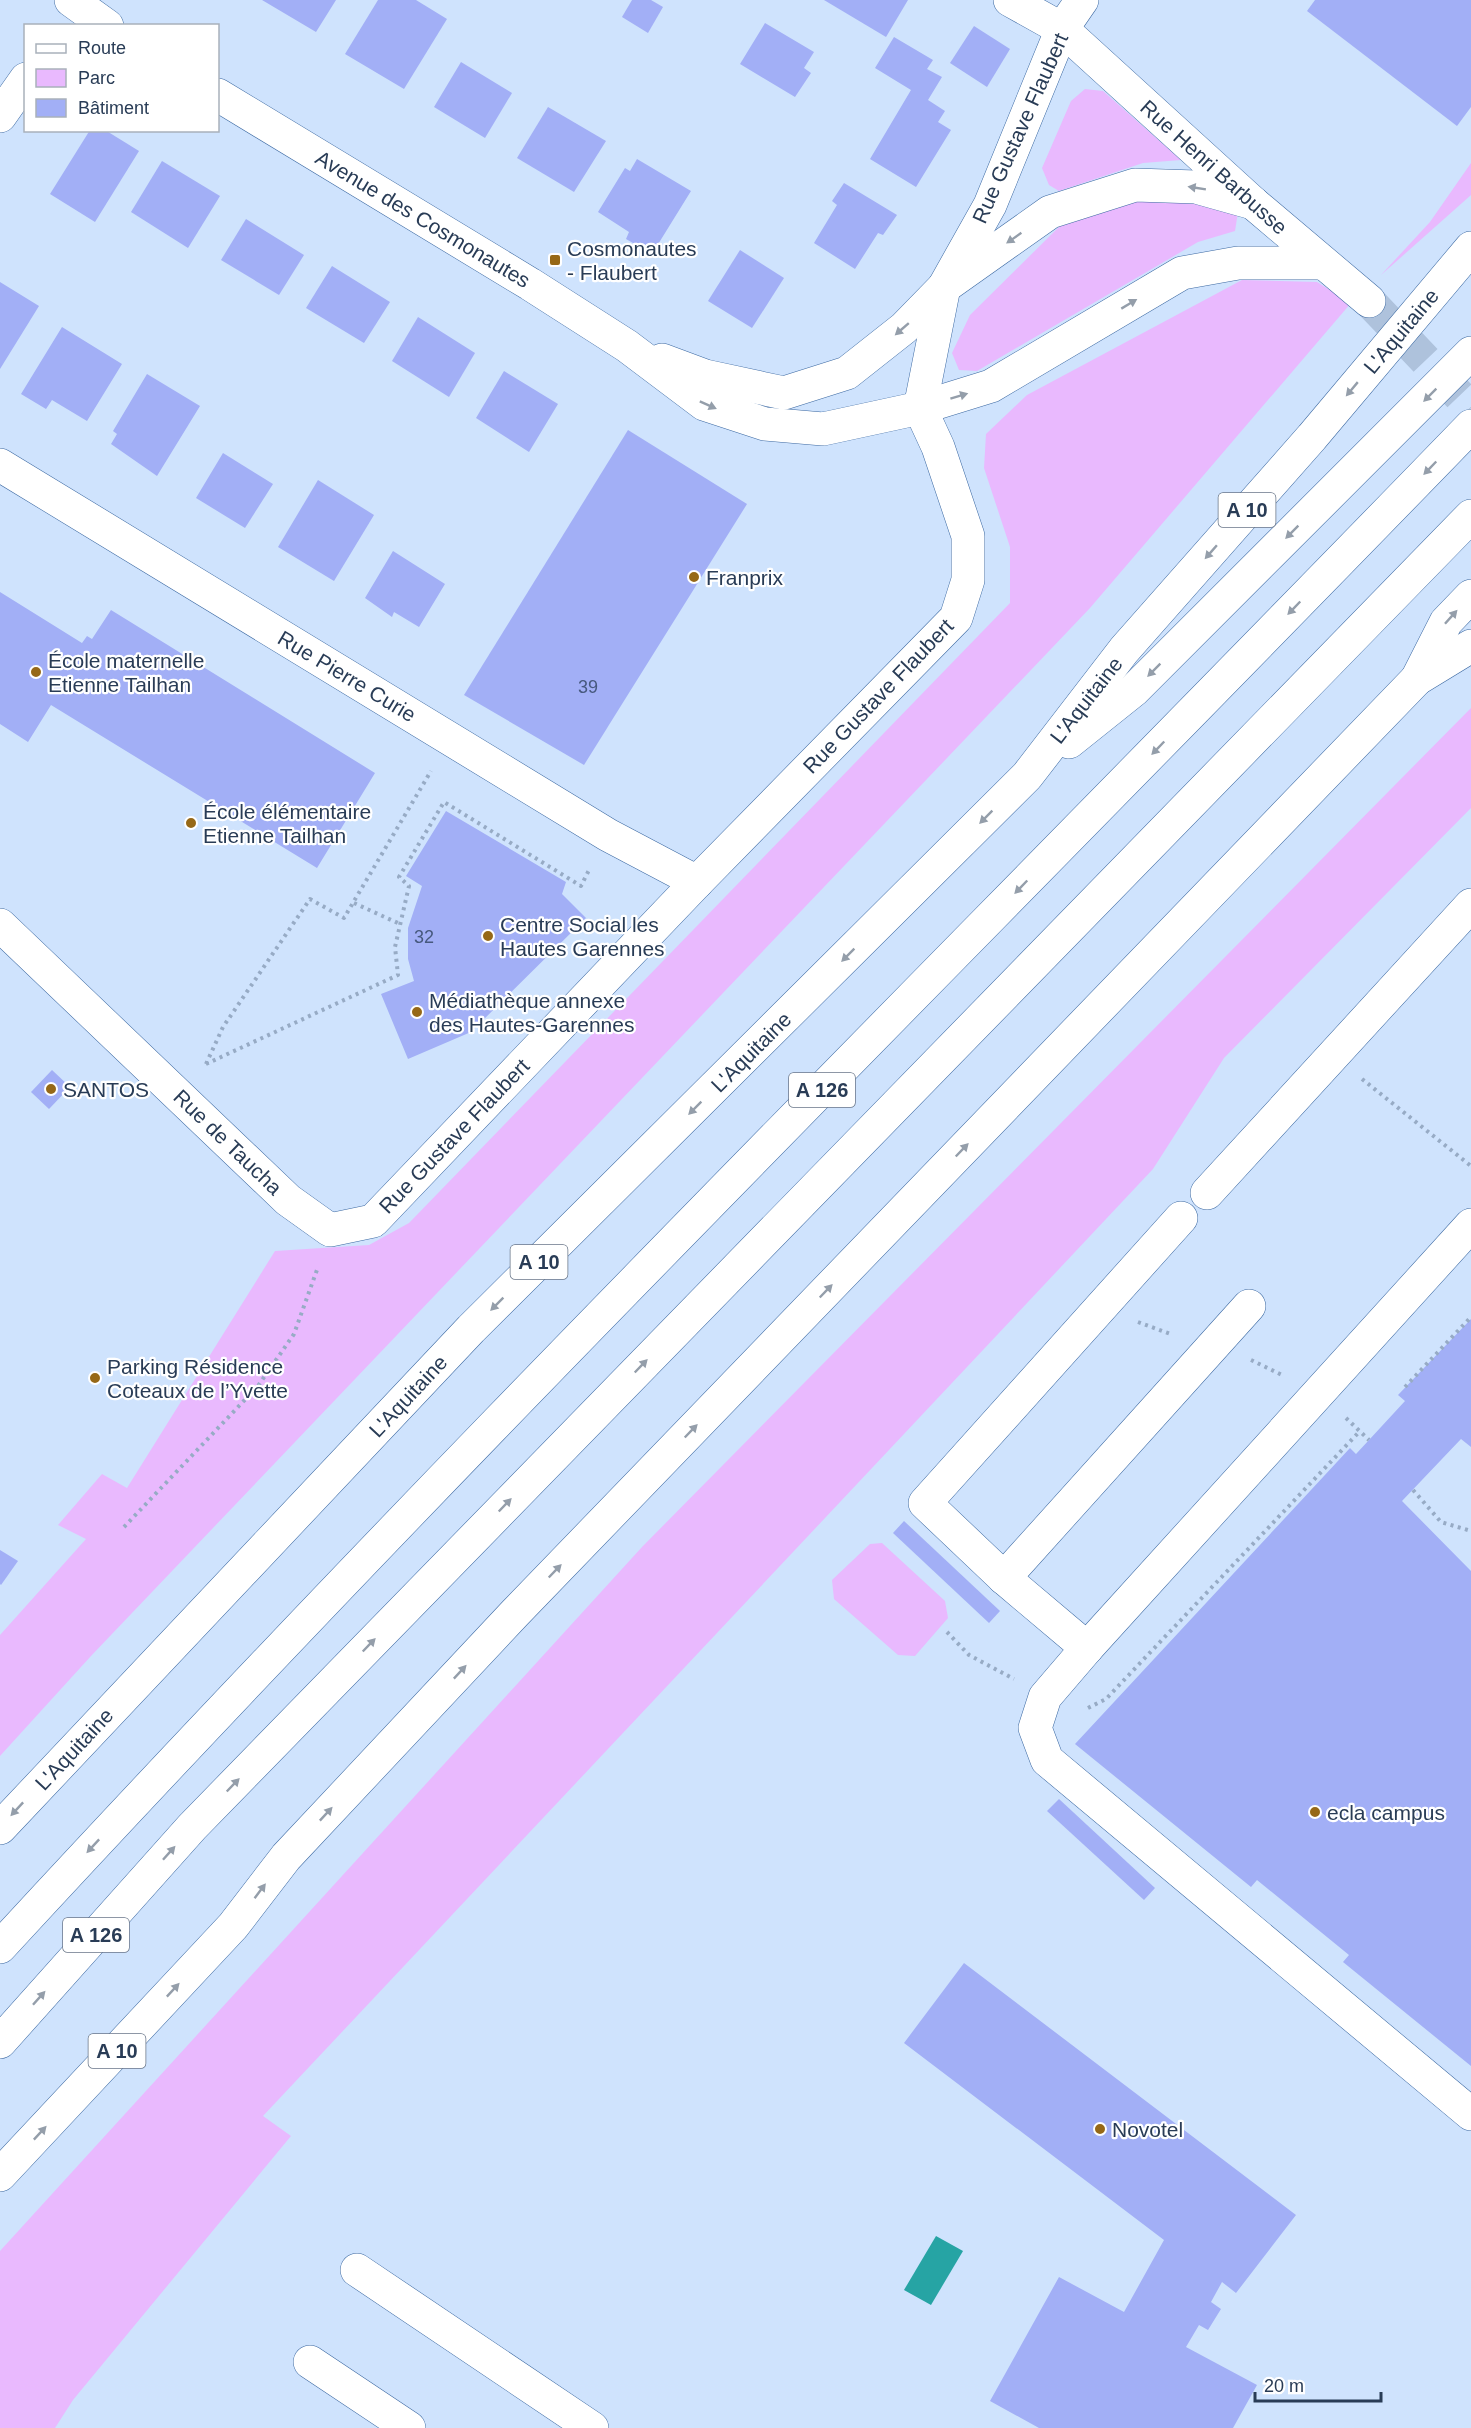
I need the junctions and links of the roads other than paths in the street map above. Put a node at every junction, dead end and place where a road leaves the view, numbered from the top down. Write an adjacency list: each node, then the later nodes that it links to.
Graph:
1 (1010, 0): 5 (main road, Rue Henri Barbusse)
2 (1082, 0): 5 (main road, Rue Gustave Flaubert)
3 (73, 8): 4 (main road)
4 (103, 24)
5 (1062, 29): 9 (main road, Rue Henri Barbusse); 12 (main road, Rue Gustave Flaubert)
6 (24, 82): 8 (main road)
7 (219, 96): 14 (main road, Avenue des Cosmonautes)
8 (0, 116)
9 (1253, 203): 11 (main road, Rue Henri Barbusse); 12 (main road, one-way to 12)
10 (1471, 248): 23 (main road, L'Aquitaine / A 10, one-way to 23)
11 (1323, 263): 13 (main road, Rue Henri Barbusse); 16 (main road, one-way to 11)
12 (944, 287): 14 (main road, one-way to 14); 16 (main road, Rue Gustave Flaubert)
13 (1369, 301)
14 (627, 346): 16 (main road, one-way to 16)
15 (1471, 353): 23 (main road, one-way to 23)
16 (921, 408): 24 (main road, Rue Gustave Flaubert)
17 (1471, 426): 35 (main road, A 126, one-way to 35)
18 (0, 465): 24 (main road, Rue Pierre Curie)
19 (1471, 516): 36 (main road, A 126, one-way to 19)
20 (1471, 596): 22 (main road, one-way to 20)
21 (1471, 646): 22 (main road, A 10)
22 (1417, 679): 38 (main road, A 10, one-way to 22)
23 (1027, 776): 34 (main road, L'Aquitaine / A 10, one-way to 34)
24 (697, 882): 30 (main road, Rue Gustave Flaubert)
25 (1471, 905): 27 (main road)
26 (0, 925): 30 (main road, Rue de Taucha)
27 (1207, 1193)
28 (1181, 1218): 32 (main road)
29 (1471, 1225): 33 (main road)
30 (330, 1230)
31 (1250, 1306): 32 (main road)
32 (1004, 1578): 33 (main road)
33 (1087, 1648): 37 (main road)
34 (0, 1828)
35 (0, 1947)
36 (0, 2042)
37 (1471, 2114)
38 (0, 2175)
39 (357, 2270): 42 (main road)
40 (310, 2362): 41 (main road)
41 (409, 2428)
42 (592, 2428)

